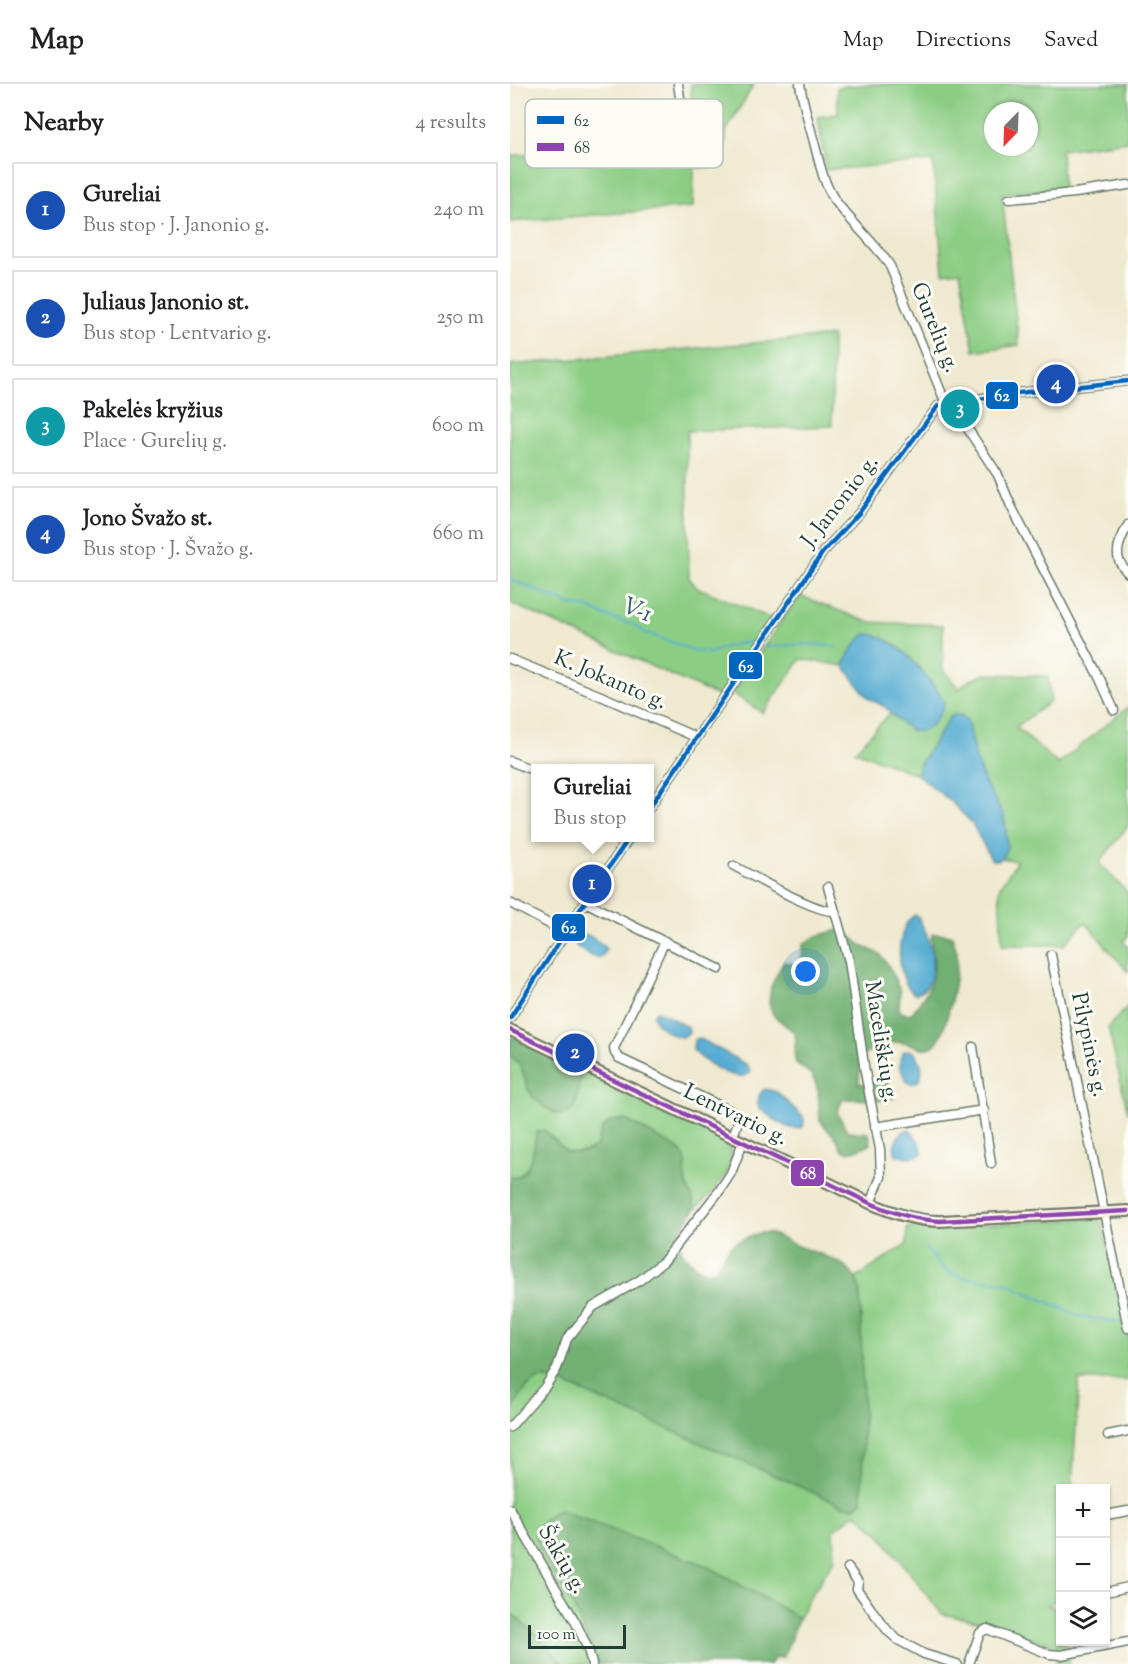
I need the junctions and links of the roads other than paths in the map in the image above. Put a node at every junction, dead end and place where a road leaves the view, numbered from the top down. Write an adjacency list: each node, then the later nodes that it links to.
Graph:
1 (678, 84): 3 (street)
2 (800, 84): 7 (street, Gurelių g.)
3 (680, 99)
4 (1128, 185): 5 (street)
5 (1009, 199)
6 (1128, 381): 7 (street)
7 (946, 404): 11 (street, Gurelių g.); 12 (street, J. Janonio g.)
8 (1128, 525): 9 (street)
9 (1128, 573)
10 (510, 659): 12 (street, K. Jokanto g.)
11 (1114, 710)
12 (696, 738): 15 (street, J. Janonio g.)
13 (510, 761): 14 (street)
14 (531, 769)
15 (654, 801)
16 (625, 842): 19 (street)
17 (734, 866): 21 (street)
18 (828, 887): 21 (street, Maceliškių g.)
19 (585, 902): 22 (street); 23 (street)
20 (510, 903): 22 (street)
21 (834, 911): 30 (street, Maceliškių g.)
22 (566, 933): 26 (street)
23 (665, 941): 25 (street); 31 (street)
24 (1051, 955): 35 (street, Pilypinės g.)
25 (719, 969)
26 (510, 1018)
27 (510, 1030): 31 (main road, Lentvario g.)
28 (973, 1047): 29 (street)
29 (984, 1110): 30 (street); 32 (street)
30 (875, 1126): 33 (street, Maceliškių g.)
31 (738, 1139): 33 (main road, Lentvario g.); 37 (street)
32 (992, 1163)
33 (870, 1203): 35 (main road, Lentvario g.)
34 (1128, 1211): 35 (main road, Lentvario g.)
35 (1104, 1212): 36 (street, Pilypinės g.)
36 (1128, 1328)
37 (510, 1427)
38 (1128, 1431): 39 (street)
39 (1108, 1435)
40 (510, 1509): 47 (street, Šakių g.)
41 (1128, 1511): 42 (street)
42 (1110, 1514)
43 (848, 1568): 48 (street)
44 (1128, 1587): 45 (street)
45 (1110, 1591)
46 (1128, 1642): 49 (street)
47 (592, 1664)
48 (957, 1664)
49 (969, 1664)

